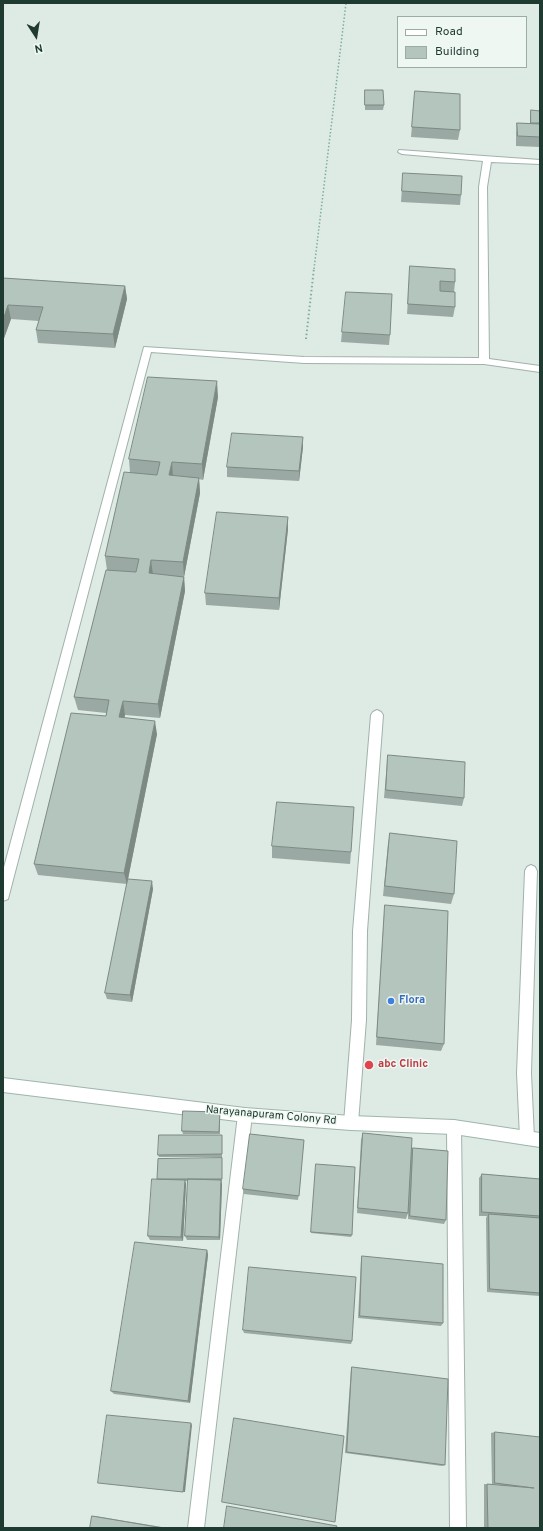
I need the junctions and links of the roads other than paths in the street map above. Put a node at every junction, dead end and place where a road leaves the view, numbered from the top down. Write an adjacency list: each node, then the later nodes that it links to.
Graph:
1 (402, 152): 2 (street)
2 (487, 159): 3 (street); 4 (street)
3 (540, 162)
4 (484, 361): 5 (street); 8 (street)
5 (540, 369)
6 (377, 715): 11 (street)
7 (531, 871): 13 (street)
8 (3, 895)
9 (3, 1084): 10 (street, Narayanapuram Colony Rd)
10 (245, 1115): 11 (street, Narayanapuram Colony Rd); 14 (street)
11 (351, 1123): 12 (street, Narayanapuram Colony Rd)
12 (454, 1128): 13 (street, Narayanapuram Colony Rd); 15 (street)
13 (533, 1139)
14 (196, 1528)
15 (458, 1528)

